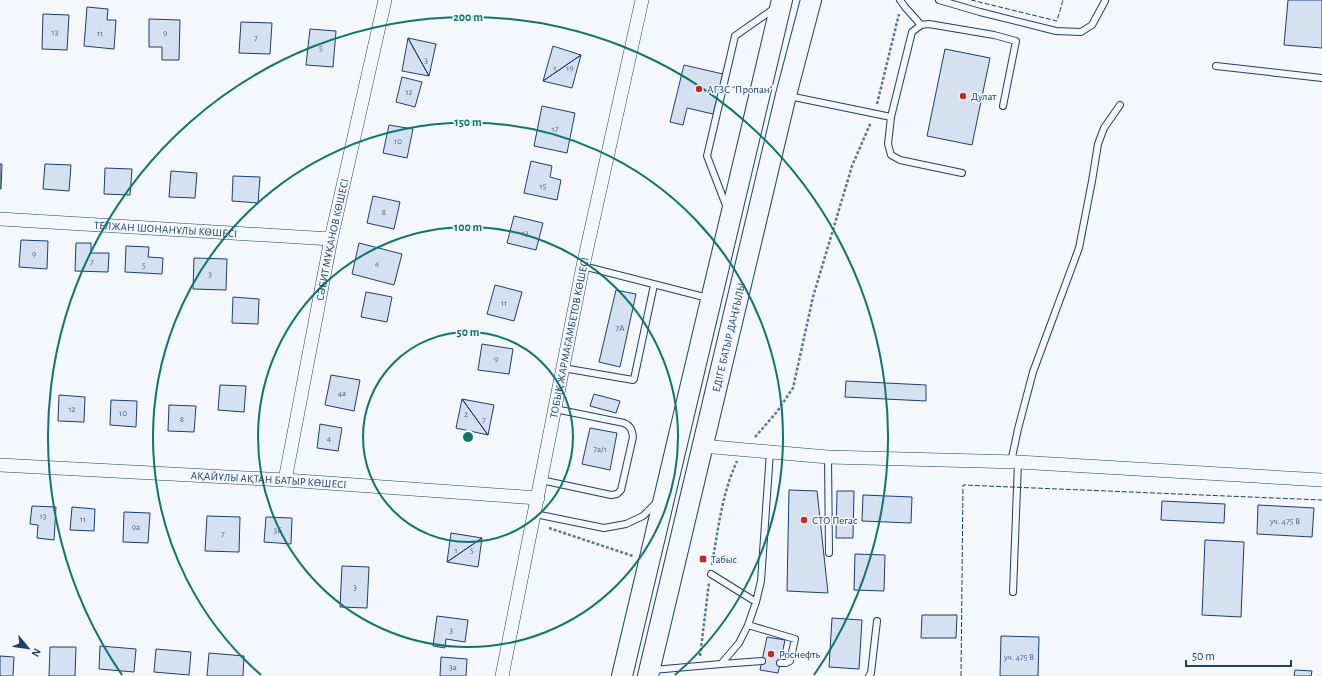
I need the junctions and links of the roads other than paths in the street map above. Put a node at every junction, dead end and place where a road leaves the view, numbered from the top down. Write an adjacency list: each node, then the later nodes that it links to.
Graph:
1 (385, 0): 18 (street, СӘБИТ МҰҚАНОВ КӨШЕСІ)
2 (642, 0): 19 (street, ТОБЫҚ ЖАРМАҒАМБЕТОВ КӨШЕСІ)
3 (811, 0): 11 (main road, ЕДІГЕ БАТЫР ДАҢҒЫЛЫ)
4 (939, 0): 6 (lane)
5 (901, 1): 8 (lane)
6 (1105, 1)
7 (782, 2): 16 (main road); 16 (lane)
8 (921, 25): 13 (lane); 14 (lane)
9 (1216, 66): 10 (lane)
10 (1322, 78)
11 (786, 95): 14 (lane); 24 (main road, ЕДІГЕ БАТЫР ДАҢҒЫЛЫ)
12 (1120, 105): 27 (lane)
13 (1002, 106)
14 (891, 118): 15 (lane)
15 (962, 173)
16 (731, 218): 21 (main road)
17 (0, 219): 18 (street, ТЕЛЖАН ШОНАНҰЛЫ КӨШЕСІ)
18 (331, 240): 29 (street, СӘБИТ МҰҚАНОВ КӨШЕСІ)
19 (583, 266): 20 (lane); 22 (street, ТОБЫҚ ЖАРМАҒАМБЕТОВ КӨШЕСІ)
20 (654, 285): 21 (lane); 22 (lane)
21 (712, 299): 32 (main road)
22 (563, 368): 23 (street, ТОБЫҚ ЖАРМАҒАМБЕТОВ КӨШЕСІ)
23 (555, 409): 30 (street, ТОБЫҚ ЖАРМАҒАМБЕТОВ КӨШЕСІ); 30 (lane)
24 (702, 446): 25 (street); 44 (main road, ЕДІГЕ БАТЫР ДАҢҒЫЛЫ)
25 (770, 452): 26 (street); 38 (lane)
26 (828, 457): 27 (street); 35 (lane)
27 (1015, 462): 31 (street); 37 (lane)
28 (0, 465): 29 (street, АҚАЙҰЛЫ АҚТАН БАТЫР КӨШЕСІ)
29 (285, 480): 33 (street, АҚАЙҰЛЫ АҚТАН БАТЫР КӨШЕСІ)
30 (541, 480): 33 (street, ТОБЫҚ ЖАРМАҒАМБЕТОВ КӨШЕСІ)
31 (1322, 480)
32 (666, 494): 34 (lane); 45 (main road)
33 (538, 498): 34 (street, ТОБЫҚ ЖАРМАҒАМБЕТОВ КӨШЕСІ)
34 (534, 518): 46 (street, ТОБЫҚ ЖАРМАҒАМБЕТОВ КӨШЕСІ)
35 (829, 553)
36 (711, 574): 38 (lane)
37 (1013, 592)
38 (756, 602): 40 (lane)
39 (877, 621): 47 (lane)
40 (748, 625): 42 (lane); 43 (lane)
41 (762, 661): 43 (lane)
42 (780, 663)
43 (721, 664): 44 (lane)
44 (649, 673)
45 (622, 674)
46 (502, 676)
47 (869, 676)

